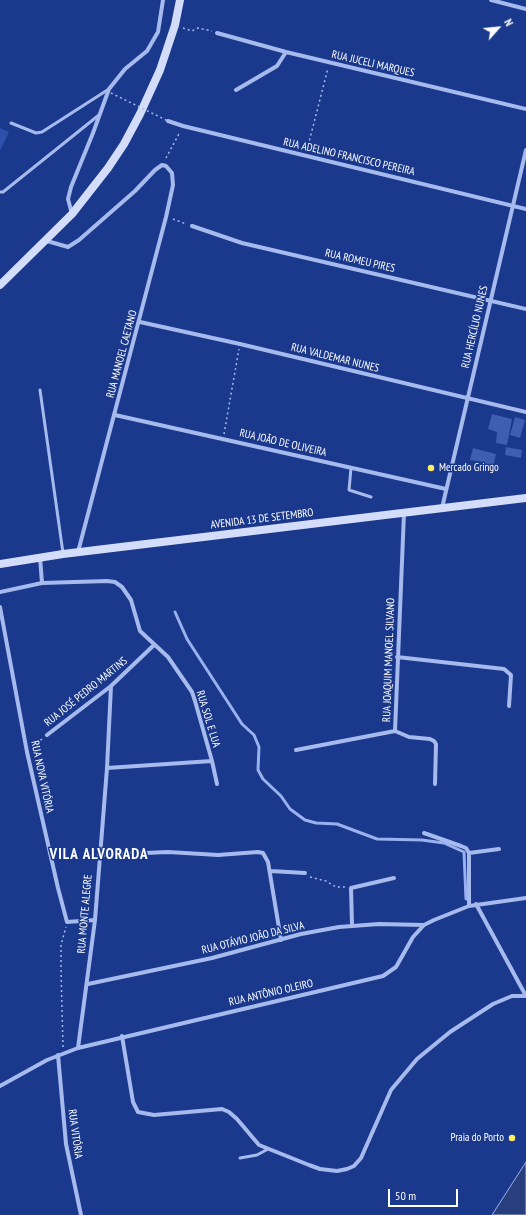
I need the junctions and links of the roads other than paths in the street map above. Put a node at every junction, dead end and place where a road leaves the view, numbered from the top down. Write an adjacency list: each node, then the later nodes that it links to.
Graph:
1 (163, 0): 8 (street)
2 (180, 0): 17 (main road)
3 (491, 0): 4 (street)
4 (526, 9)
5 (217, 33): 6 (street, RUA JUCELI MARQUES)
6 (286, 52): 7 (street); 9 (street, RUA JUCELI MARQUES)
7 (236, 90)
8 (110, 91): 10 (street); 12 (lane)
9 (526, 109)
10 (99, 115): 14 (lane); 17 (street)
11 (168, 120): 15 (street, RUA ADELINO FRANCISCO PEREIRA)
12 (11, 123)
13 (526, 150): 15 (street, RUA HERCÍLIO NUNES)
14 (0, 192)
15 (513, 206): 16 (street, RUA ADELINO FRANCISCO PEREIRA); 21 (street, RUA HERCÍLIO NUNES)
16 (526, 209)
17 (72, 214): 19 (main road)
18 (192, 226): 21 (street, RUA ROMEU PIRES)
19 (47, 241): 20 (main road); 23 (street, RUA MANOEL CAETANO)
20 (0, 284)
21 (491, 300): 22 (street, RUA ROMEU PIRES); 25 (street, RUA HERCÍLIO NUNES)
22 (526, 309)
23 (140, 322): 25 (street, RUA VALDEMAR NUNES); 27 (street, RUA MANOEL CAETANO)
24 (40, 390): 35 (lane)
25 (467, 399): 26 (street, RUA VALDEMAR NUNES); 29 (street, RUA HERCÍLIO NUNES)
26 (526, 412)
27 (115, 415): 28 (street, RUA JOÃO DE OLIVEIRA); 34 (street, RUA MANOEL CAETANO)
28 (351, 468): 29 (street, RUA JOÃO DE OLIVEIRA); 30 (lane)
29 (446, 489): 32 (street, RUA HERCÍLIO NUNES)
30 (371, 497)
31 (526, 498): 32 (main road, AVENIDA 13 DE SETEMBRO)
32 (442, 508): 33 (main road, AVENIDA 13 DE SETEMBRO)
33 (404, 513): 34 (main road, AVENIDA 13 DE SETEMBRO); 42 (street, RUA JOAQUIM MANOEL SILVANO)
34 (78, 552): 35 (main road, AVENIDA 13 DE SETEMBRO)
35 (63, 554): 36 (main road, AVENIDA 13 DE SETEMBRO)
36 (40, 557): 37 (main road, AVENIDA 13 DE SETEMBRO); 38 (street)
37 (0, 564)
38 (42, 583): 39 (street, RUA SOL E LUA); 41 (street, RUA SOL E LUA)
39 (0, 592)
40 (0, 607): 62 (street, RUA NOVA VITÓRIA)
41 (154, 646): 43 (street, RUA JOSÉ PEDRO MARTINS); 48 (street, RUA SOL E LUA)
42 (397, 657): 44 (street); 45 (street, RUA JOAQUIM MANOEL SILVANO)
43 (111, 686): 46 (street, RUA JOSÉ PEDRO MARTINS); 49 (street, RUA MONTE ALEGRE)
44 (509, 706)
45 (395, 732): 47 (street, RUA JOAQUIM MANOEL SILVANO); 51 (street)
46 (47, 735)
47 (296, 750)
48 (212, 761): 49 (street, RUA SOL E LUA); 50 (street)
49 (107, 768): 55 (street, RUA MONTE ALEGRE)
50 (217, 784)
51 (435, 784)
52 (424, 833): 54 (street)
53 (500, 849): 54 (street)
54 (469, 853): 61 (street)
55 (99, 855): 56 (street); 62 (street, RUA MONTE ALEGRE)
56 (270, 872): 57 (street); 65 (street)
57 (305, 873)
58 (394, 878): 63 (street)
59 (526, 898): 60 (street, RUA ANTÔNIO OLEIRO)
60 (476, 904): 61 (street, RUA ANTÔNIO OLEIRO); 67 (street)
61 (469, 906): 64 (street, RUA ANTÔNIO OLEIRO)
62 (95, 920): 66 (street, RUA MONTE ALEGRE)
63 (352, 925): 64 (street, RUA OTÁVIO JOÃO DA SILVA); 65 (street, RUA OTÁVIO JOÃO DA SILVA)
64 (424, 926): 68 (street, RUA ANTÔNIO OLEIRO)
65 (281, 940): 66 (street, RUA OTÁVIO JOÃO DA SILVA)
66 (88, 984): 69 (street, RUA MONTE ALEGRE)
67 (526, 996): 72 (street)
68 (122, 1036): 69 (street, RUA ANTÔNIO OLEIRO); 72 (street)
69 (78, 1048): 70 (street, RUA ANTÔNIO OLEIRO)
70 (58, 1055): 71 (street, RUA ANTÔNIO OLEIRO); 74 (street, RUA VITÓRIA)
71 (0, 1086)
72 (268, 1149): 73 (lane)
73 (240, 1158)
74 (81, 1215)

